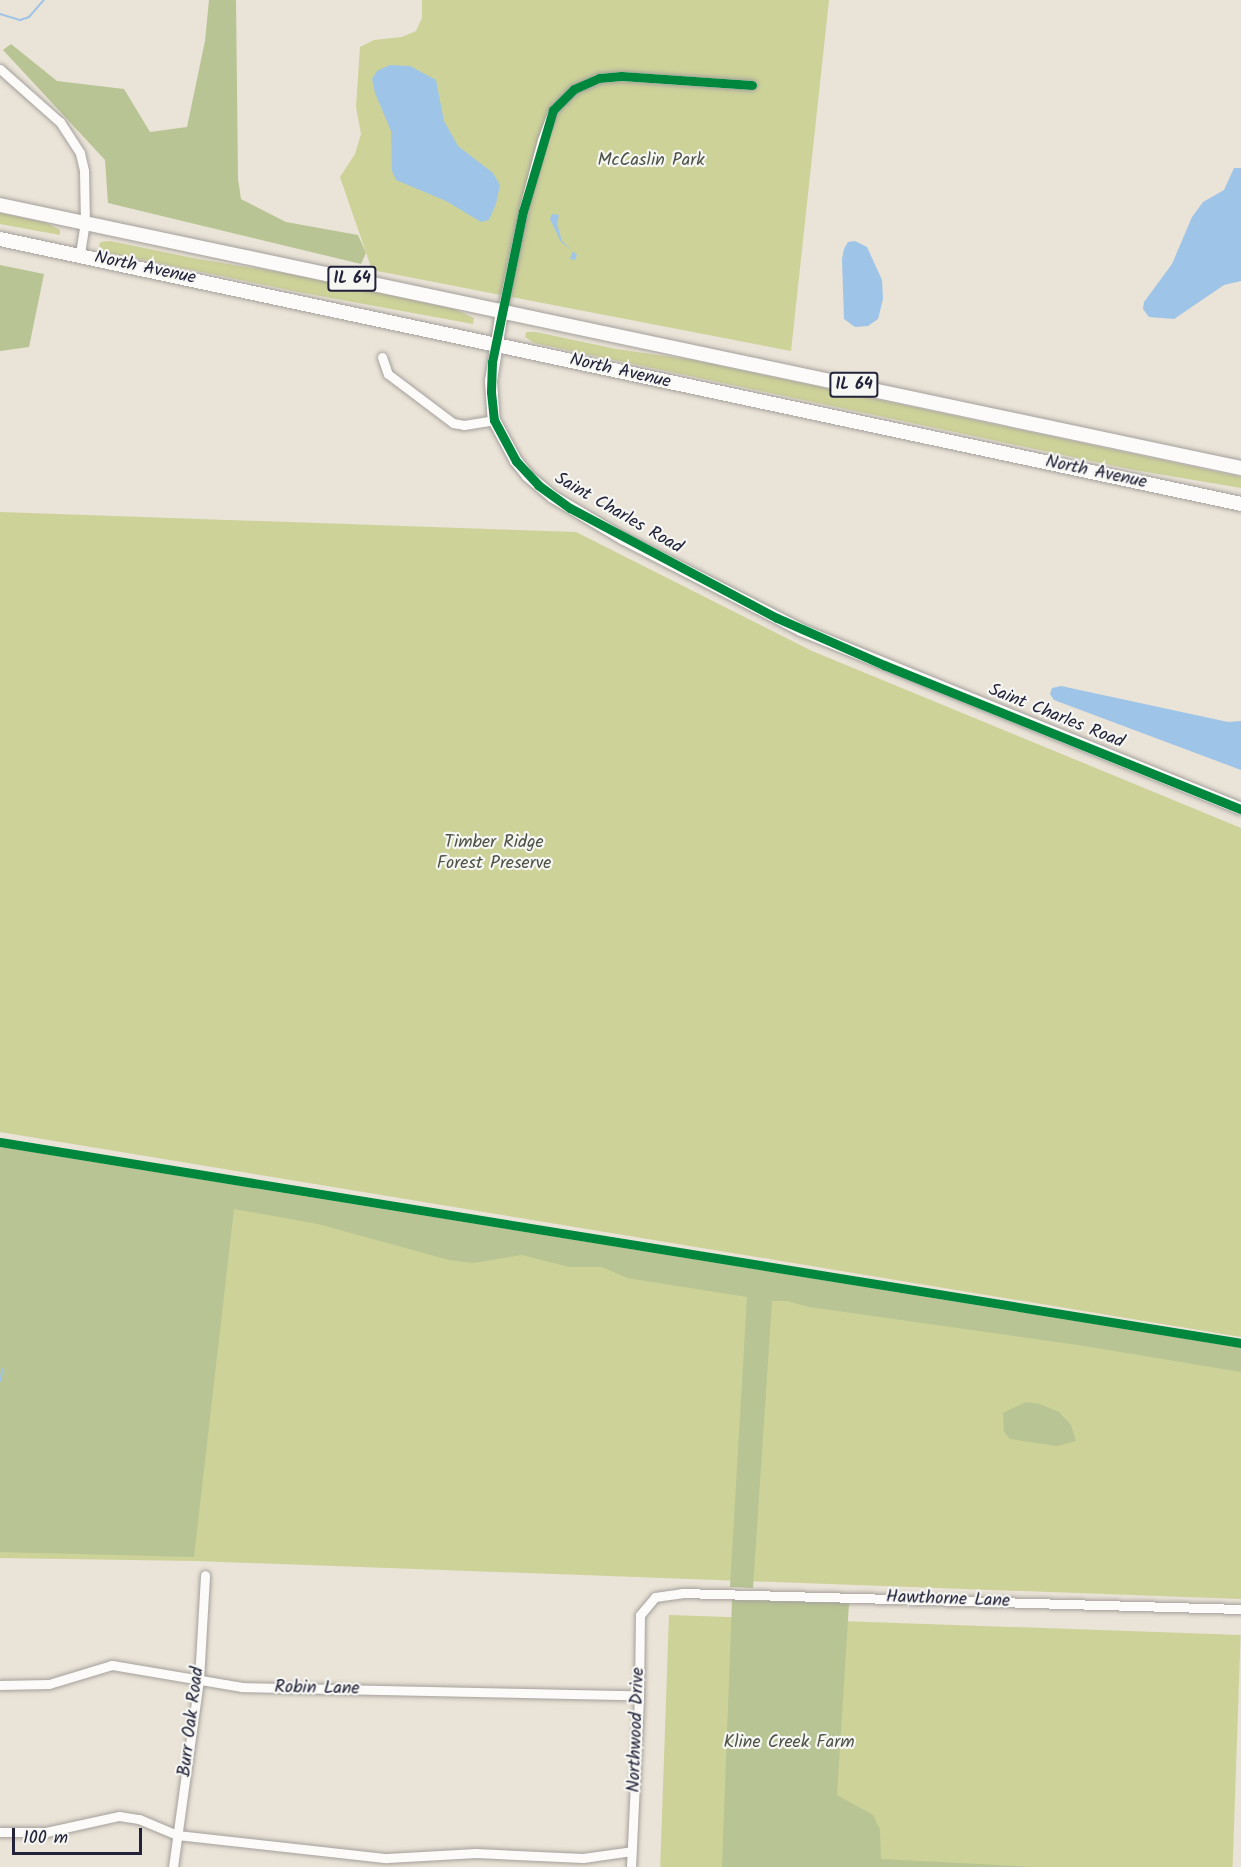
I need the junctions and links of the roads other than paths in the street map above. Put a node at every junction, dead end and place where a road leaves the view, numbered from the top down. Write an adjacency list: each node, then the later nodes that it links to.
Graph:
1 (0, 69): 4 (street)
2 (752, 85): 7 (street, Saint Charles Road)
3 (0, 205): 4 (main road, North Avenue / IL 64)
4 (85, 222): 6 (street); 7 (main road, North Avenue / IL 64)
5 (0, 239): 6 (main road, North Avenue / IL 64)
6 (80, 255): 8 (main road, North Avenue / IL 64)
7 (502, 311): 8 (street, Saint Charles Road); 11 (main road, North Avenue / IL 64)
8 (495, 343): 10 (street, Saint Charles Road); 12 (main road, North Avenue / IL 64)
9 (382, 357): 10 (street)
10 (494, 420): 13 (street, Saint Charles Road)
11 (1241, 468)
12 (1241, 504)
13 (1241, 809)
14 (205, 1575): 17 (street, Burr Oak Road)
15 (655, 1597): 16 (street, Hawthorne Lane); 19 (street, Northwood Drive)
16 (1241, 1609)
17 (199, 1680): 18 (street, Robin Lane); 19 (street, Robin Lane); 21 (street, Burr Oak Road)
18 (0, 1685)
19 (639, 1695): 22 (street, Northwood Drive)
20 (0, 1832): 21 (street)
21 (177, 1835): 22 (street); 23 (street, Burr Oak Road)
22 (632, 1851): 24 (street, Northwood Drive)
23 (172, 1867)
24 (631, 1867)

